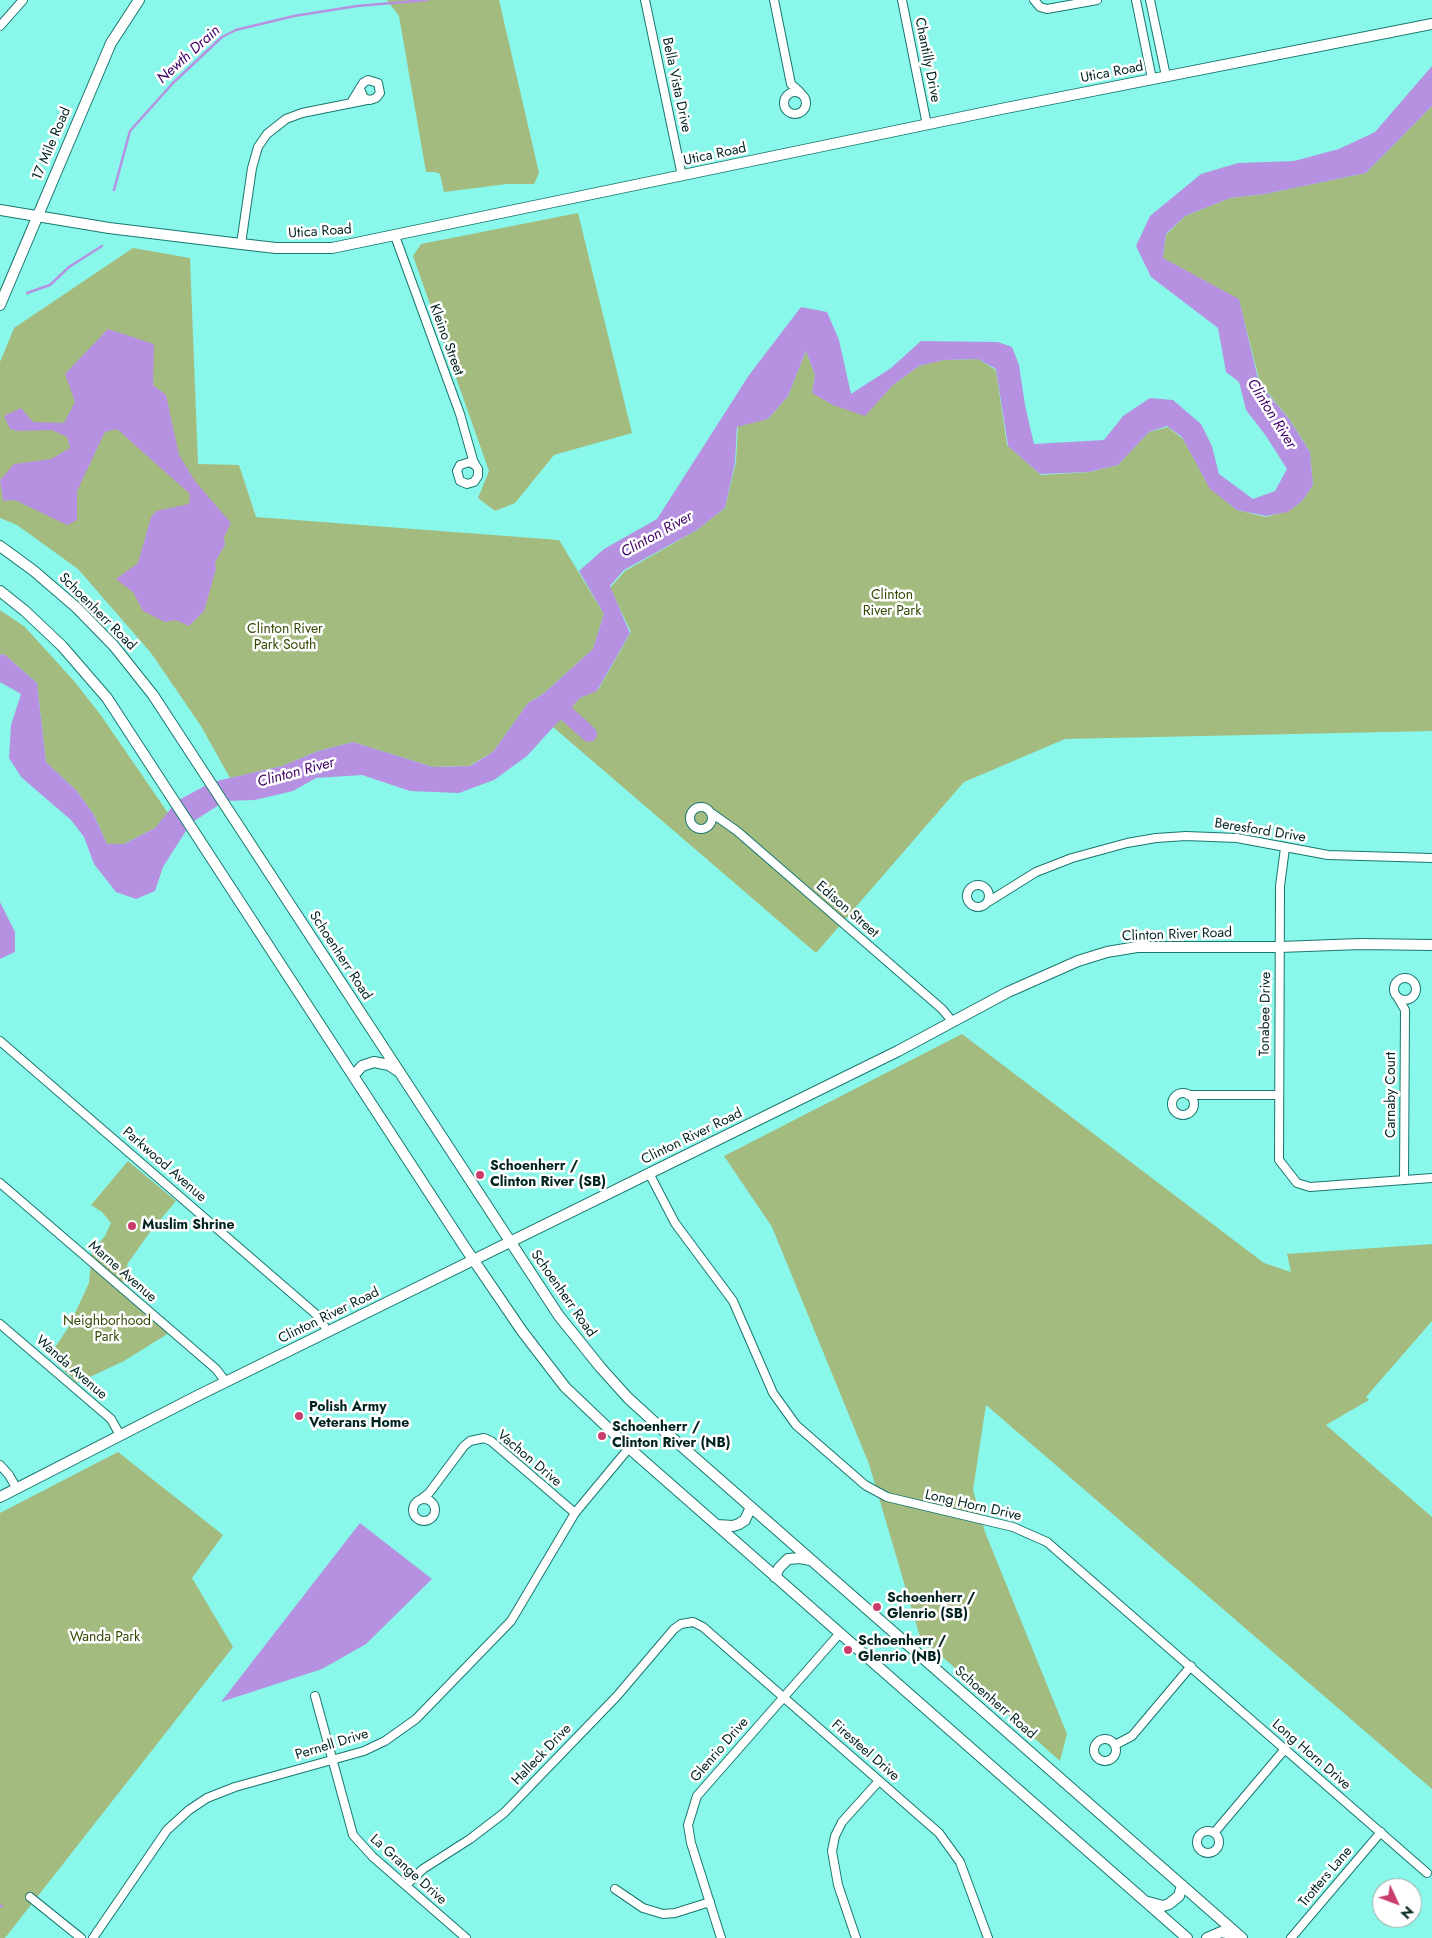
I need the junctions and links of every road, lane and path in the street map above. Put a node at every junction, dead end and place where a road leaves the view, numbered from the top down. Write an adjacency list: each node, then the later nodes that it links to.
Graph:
1 (23, 0): 11 (street)
2 (139, 0): 23 (main road, 17 Mile Road)
3 (646, 0): 21 (street, Bella Vista Drive)
4 (774, 0): 14 (street)
5 (902, 0): 20 (street, Chantilly Drive)
6 (1034, 0): 7 (street)
7 (1097, 0)
8 (1136, 0): 13 (street)
9 (1150, 0): 12 (street)
10 (1432, 24): 12 (main road, Utica Road)
11 (0, 26)
12 (1166, 76): 13 (main road, Utica Road)
13 (1152, 79): 20 (main road, Utica Road)
14 (791, 84): 16 (street); 17 (street)
15 (360, 89): 18 (street); 18 (street); 19 (street)
16 (800, 92): 17 (street); 17 (street)
17 (786, 96)
18 (367, 100): 19 (street)
19 (352, 101): 25 (street)
20 (927, 125): 21 (main road, Utica Road)
21 (682, 176): 24 (main road, Utica Road)
22 (0, 210): 23 (main road, Utica Road)
23 (36, 217): 25 (main road, Utica Road); 26 (main road, 17 Mile Road)
24 (395, 236): 25 (main road, Utica Road); 27 (street, Kleino Street)
25 (241, 244)
26 (0, 305)
27 (471, 454): 28 (street); 29 (street, Kleino Street)
28 (463, 463): 29 (street); 29 (street)
29 (476, 466)
30 (0, 546): 47 (main road, Schoenherr Road)
31 (0, 591): 48 (main road)
32 (710, 812): 33 (street, Edison Street); 34 (street); 34 (street)
33 (722, 822): 34 (street); 45 (street, Edison Street)
34 (709, 826)
35 (1286, 848): 36 (street, Beresford Drive); 38 (street, Beresford Drive); 41 (street, Tonabee Drive)
36 (1432, 858)
37 (985, 888): 38 (street); 39 (street); 39 (street)
38 (1004, 891): 39 (street, Beresford Drive)
39 (988, 902)
40 (1432, 945): 41 (main road, Clinton River Road)
41 (1280, 947): 45 (main road, Clinton River Road); 50 (street, Tonabee Drive)
42 (1398, 998): 43 (street); 43 (street); 44 (street)
43 (1412, 998): 44 (street, Carnaby Court)
44 (1405, 1010): 55 (street, Carnaby Court)
45 (952, 1021): 53 (main road, Clinton River Road)
46 (0, 1041): 60 (street, Parkwood Avenue)
47 (401, 1074): 48 (main road); 57 (main road, Schoenherr Road)
48 (354, 1076): 58 (main road)
49 (1188, 1095): 51 (street); 52 (street); 52 (street)
50 (1278, 1095): 51 (street); 55 (street, Tonabee Drive)
51 (1202, 1096): 52 (street)
52 (1194, 1108)
53 (649, 1173): 57 (main road, Clinton River Road); 77 (street, Long Horn Drive)
54 (1432, 1178): 55 (street)
55 (1404, 1180)
56 (0, 1183): 61 (street, Marne Avenue)
57 (511, 1242): 58 (main road, Clinton River Road); 70 (main road, Schoenherr Road)
58 (474, 1260): 60 (main road, Clinton River Road); 63 (main road)
59 (0, 1324): 62 (street, Wanda Avenue)
60 (328, 1332): 61 (main road, Clinton River Road)
61 (226, 1382): 62 (main road, Clinton River Road)
62 (120, 1436): 65 (main road, Clinton River Road)
63 (629, 1448): 71 (street, Pernell Drive); 72 (main road)
64 (0, 1465): 65 (street)
65 (17, 1489): 67 (main road, Clinton River Road)
66 (429, 1494): 68 (street, Vachon Drive); 69 (street); 71 (street, Vachon Drive)
67 (0, 1497)
68 (420, 1500): 69 (street); 69 (street)
69 (433, 1504)
70 (751, 1507): 72 (main road); 73 (main road, Schoenherr Road)
71 (575, 1513): 82 (street, Pernell Drive)
72 (716, 1525): 74 (main road)
73 (812, 1561): 74 (main road); 88 (main road, Schoenherr Road)
74 (776, 1576): 76 (main road)
75 (681, 1624): 79 (street, Firesteel Drive); 87 (street, Halleck Drive)
76 (840, 1633): 79 (street, Glenrio Drive); 92 (main road)
77 (1191, 1666): 80 (street); 81 (street, Long Horn Drive)
78 (314, 1696): 82 (street, La Grange Drive)
79 (784, 1697): 83 (street, Firesteel Drive); 91 (street, Glenrio Drive)
80 (1115, 1745)
81 (1285, 1749): 84 (street, Long Horn Drive); 85 (street)
82 (331, 1760): 87 (street, La Grange Drive); 95 (street, Pernell Drive)
83 (878, 1780): 98 (street); 99 (street, Firesteel Drive)
84 (1381, 1832): 86 (street, Long Horn Drive); 102 (street, Trotters Lane)
85 (1214, 1833)
86 (1427, 1873)
87 (406, 1885): 96 (street, La Grange Drive)
88 (1182, 1885): 92 (main road); 93 (main road, Schoenherr Road)
89 (615, 1889): 91 (street)
90 (30, 1897): 94 (street)
91 (710, 1902): 97 (street, Glenrio Drive)
92 (1147, 1902): 100 (main road)
93 (1241, 1937): 101 (main road)
94 (81, 1938)
95 (93, 1938)
96 (466, 1938)
97 (721, 1938)
98 (856, 1938)
99 (988, 1938)
100 (1187, 1938)
101 (1207, 1938)
102 (1290, 1938)

